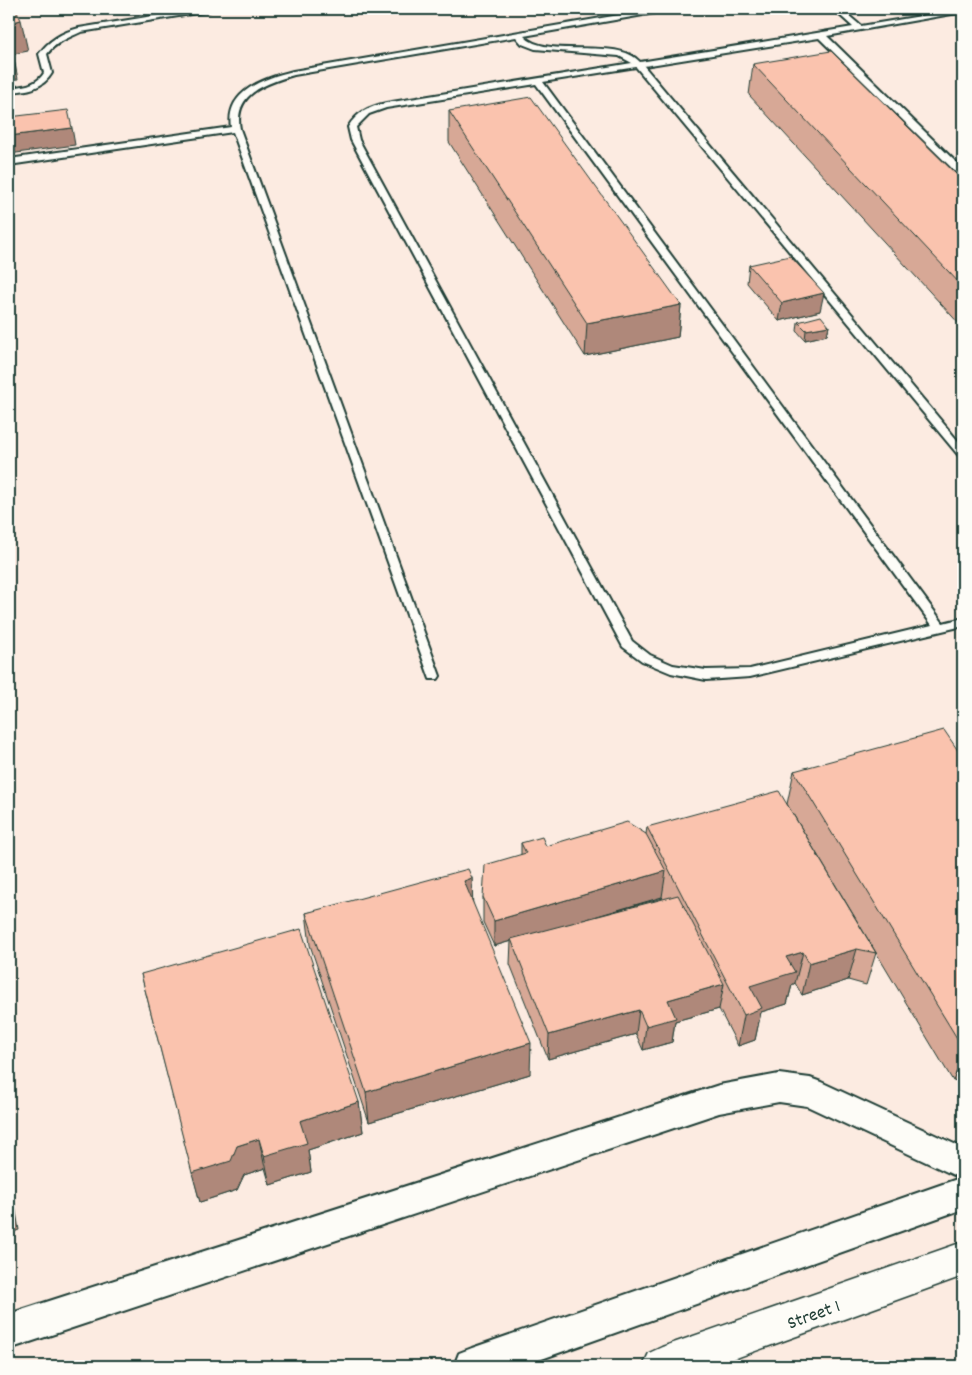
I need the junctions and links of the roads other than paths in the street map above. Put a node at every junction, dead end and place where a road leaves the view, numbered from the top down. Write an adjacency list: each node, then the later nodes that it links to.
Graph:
1 (209, 9): 10 (lane)
2 (666, 9): 6 (lane)
3 (837, 9): 5 (lane)
4 (963, 10): 5 (lane)
5 (860, 28): 7 (lane)
6 (518, 34): 8 (lane); 11 (lane)
7 (821, 35): 8 (lane); 13 (lane)
8 (639, 65): 9 (lane); 14 (lane)
9 (538, 81): 16 (lane); 16 (lane)
10 (9, 90)
11 (236, 129): 12 (lane); 17 (lane)
12 (9, 162)
13 (963, 174)
14 (963, 454)
15 (963, 622): 16 (lane)
16 (940, 628)
17 (434, 676)
18 (963, 1164): 21 (street)
19 (963, 1193): 22 (street)
20 (963, 1259): 23 (street, Street 1)
21 (9, 1332)
22 (472, 1366)
23 (662, 1366)

